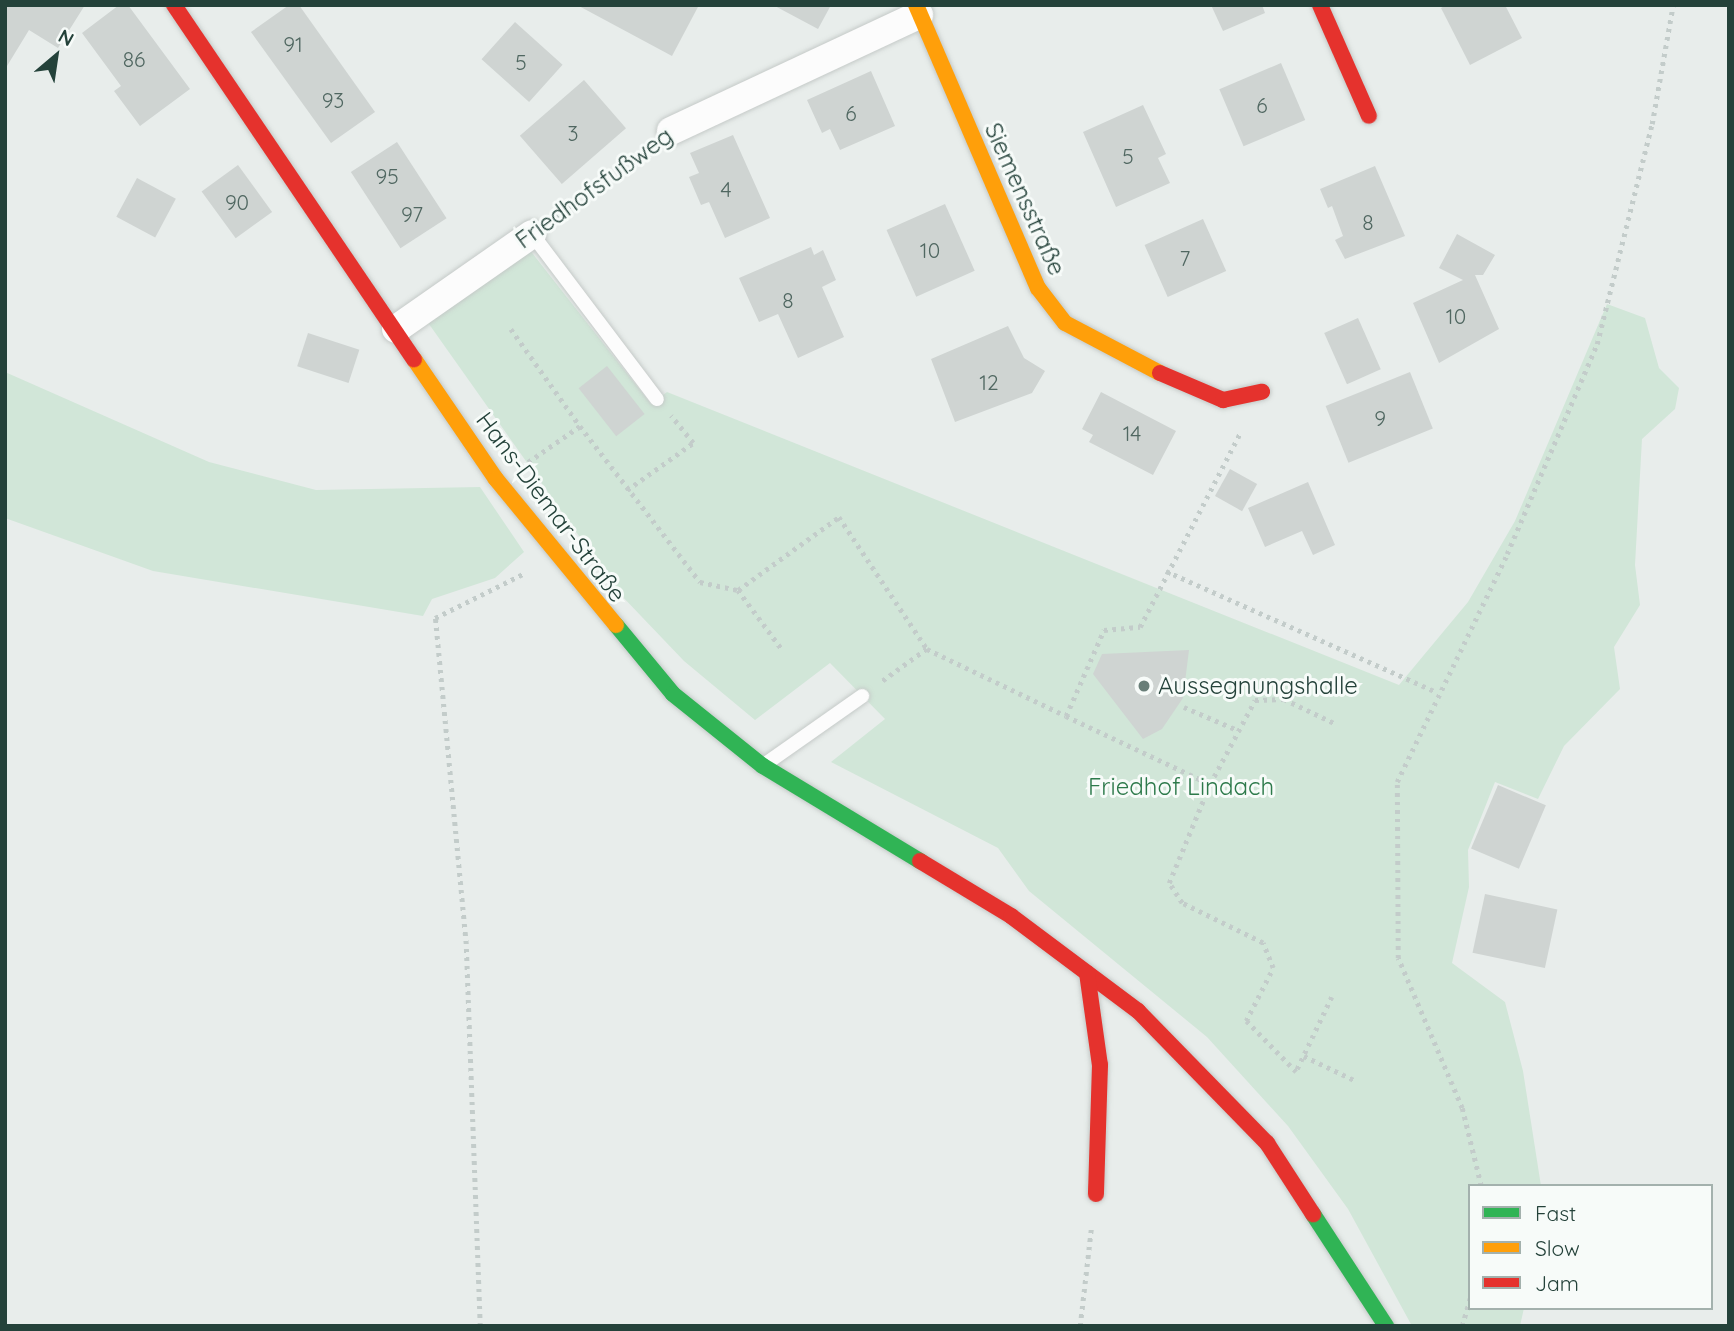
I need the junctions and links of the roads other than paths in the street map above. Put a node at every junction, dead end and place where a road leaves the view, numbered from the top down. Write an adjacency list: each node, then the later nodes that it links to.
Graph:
1 (174, 5): 7 (street, Hans-Diemar-Straße)
2 (1320, 5): 4 (street)
3 (918, 10): 5 (street, Friedhofsfußweg); 8 (street, Siemensstraße)
4 (1369, 116)
5 (671, 131)
6 (532, 234): 7 (street, Friedhofsfußweg); 9 (lane)
7 (396, 329): 11 (street, Hans-Diemar-Straße)
8 (1262, 392)
9 (657, 399)
10 (862, 696): 11 (lane)
11 (763, 766): 12 (street, Hans-Diemar-Straße)
12 (1087, 973): 13 (street); 14 (street, Hans-Diemar-Straße)
13 (1096, 1194)
14 (1386, 1326)

